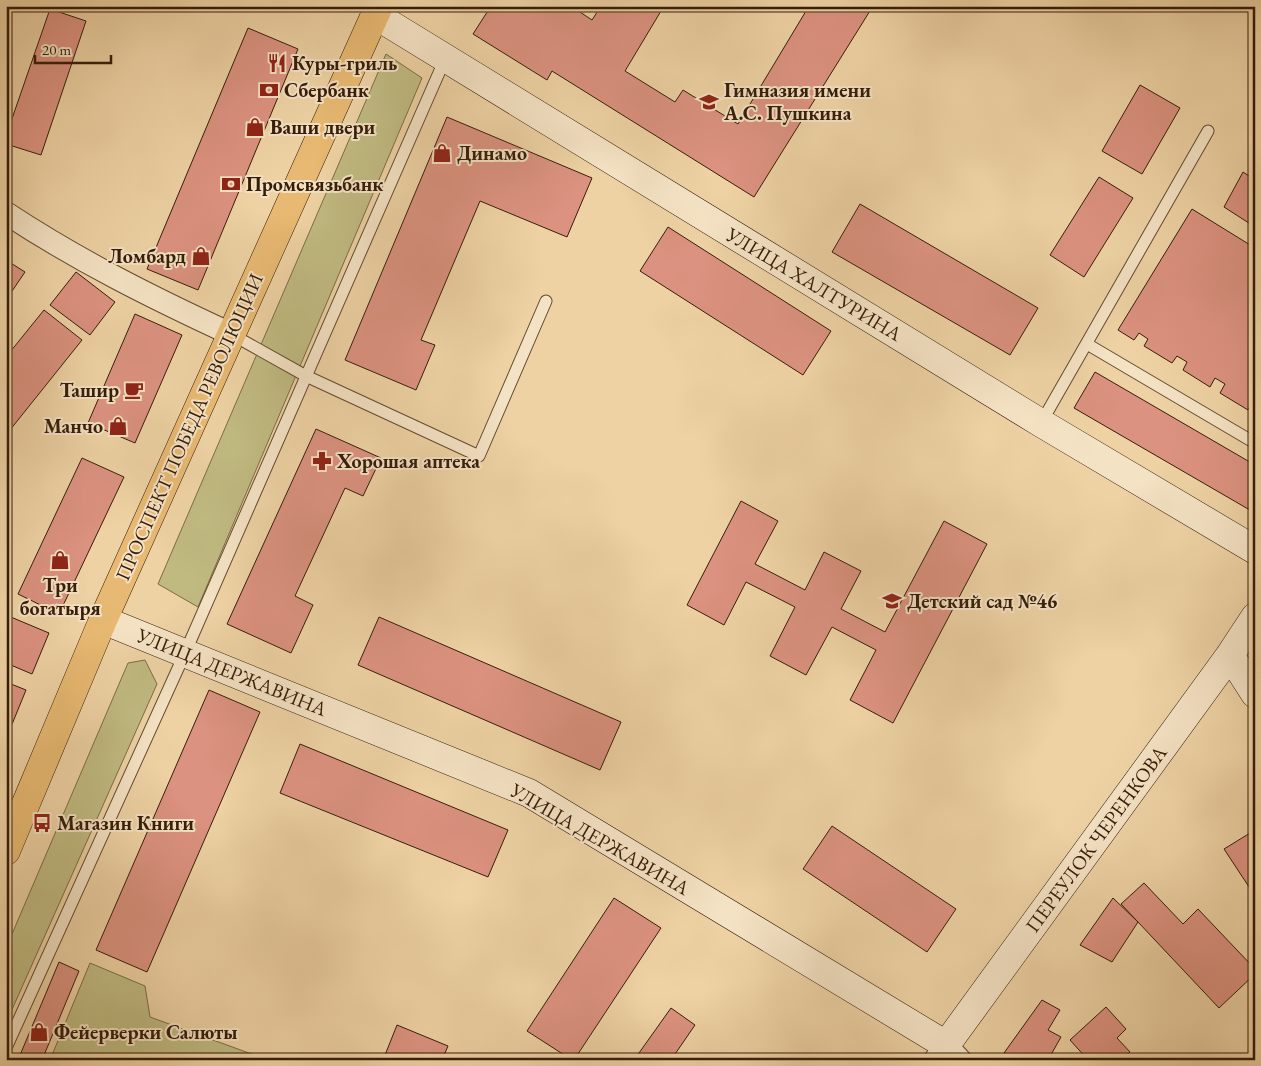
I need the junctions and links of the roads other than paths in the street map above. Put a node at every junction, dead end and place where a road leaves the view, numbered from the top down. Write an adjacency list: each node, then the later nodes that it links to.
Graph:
1 (377, 11): 2 (street, УЛИЦА ХАЛТУРИНА); 6 (main road, ПРОСПЕКТ ПОБЕДА РЕВОЛЮЦИИ)
2 (445, 59): 8 (lane); 9 (street, УЛИЦА ХАЛТУРИНА)
3 (1208, 131): 7 (lane)
4 (6, 213): 6 (street)
5 (546, 301): 8 (lane)
6 (231, 334): 8 (lane); 13 (main road, ПРОСПЕКТ ПОБЕДА РЕВОЛЮЦИИ)
7 (1087, 344): 9 (lane); 10 (lane)
8 (306, 376): 14 (lane)
9 (1041, 423): 11 (street, УЛИЦА ХАЛТУРИНА)
10 (1255, 443)
11 (1255, 550)
12 (1255, 617): 15 (street, ПЕРЕУЛОК ЧЕРЕНКОВА)
13 (103, 620): 14 (street, УЛИЦА ДЕРЖАВИНА); 17 (main road, ПРОСПЕКТ ПОБЕДА РЕВОЛЮЦИИ)
14 (185, 653): 18 (lane); 19 (street, УЛИЦА ДЕРЖАВИНА)
15 (1230, 655): 16 (street); 19 (street, ПЕРЕУЛОК ЧЕРЕНКОВА)
16 (1255, 694)
17 (6, 851)
18 (6, 1048)
19 (947, 1055)

